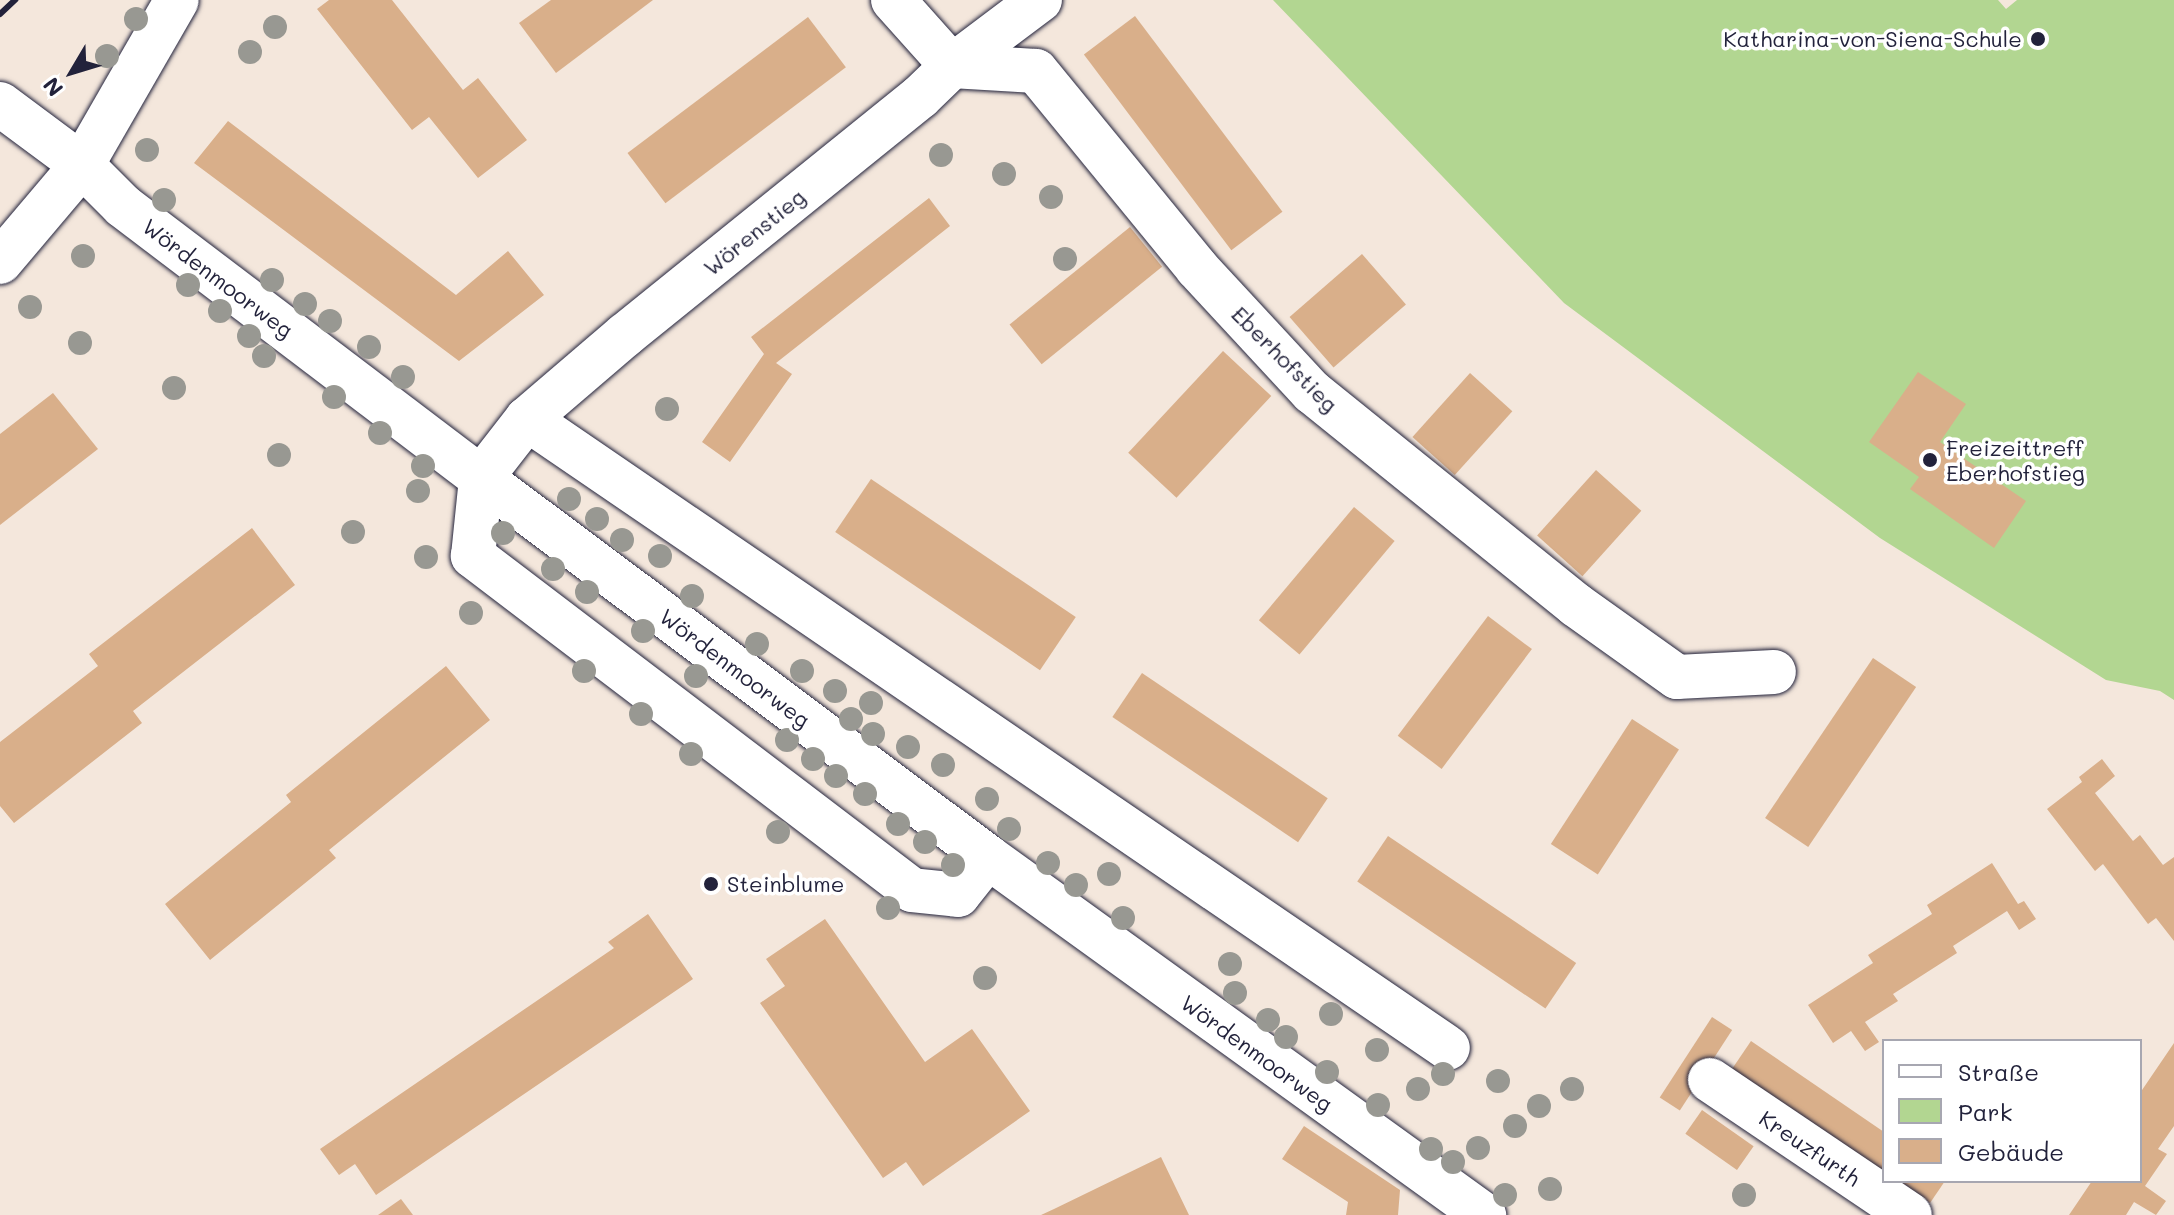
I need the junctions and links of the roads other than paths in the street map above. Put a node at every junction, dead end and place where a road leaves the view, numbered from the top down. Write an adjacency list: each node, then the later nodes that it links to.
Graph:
1 (177, 0): 6 (street)
2 (893, 0): 4 (street)
3 (1040, 0): 4 (street, Wörenstieg)
4 (952, 66): 8 (street, Wörenstieg); 10 (street, Eberhofstieg)
5 (3, 106): 6 (street, Wördenmoorweg)
6 (82, 165): 7 (street); 9 (street, Wördenmoorweg)
7 (0, 262)
8 (527, 419): 9 (street, Wörenstieg); 12 (street)
9 (481, 478): 11 (street, Wördenmoorweg); 11 (street)
10 (1774, 672)
11 (988, 857): 14 (street, Wördenmoorweg)
12 (1448, 1048)
13 (1710, 1080): 15 (street, Kreuzfurth)
14 (1484, 1215)
15 (1910, 1215)

